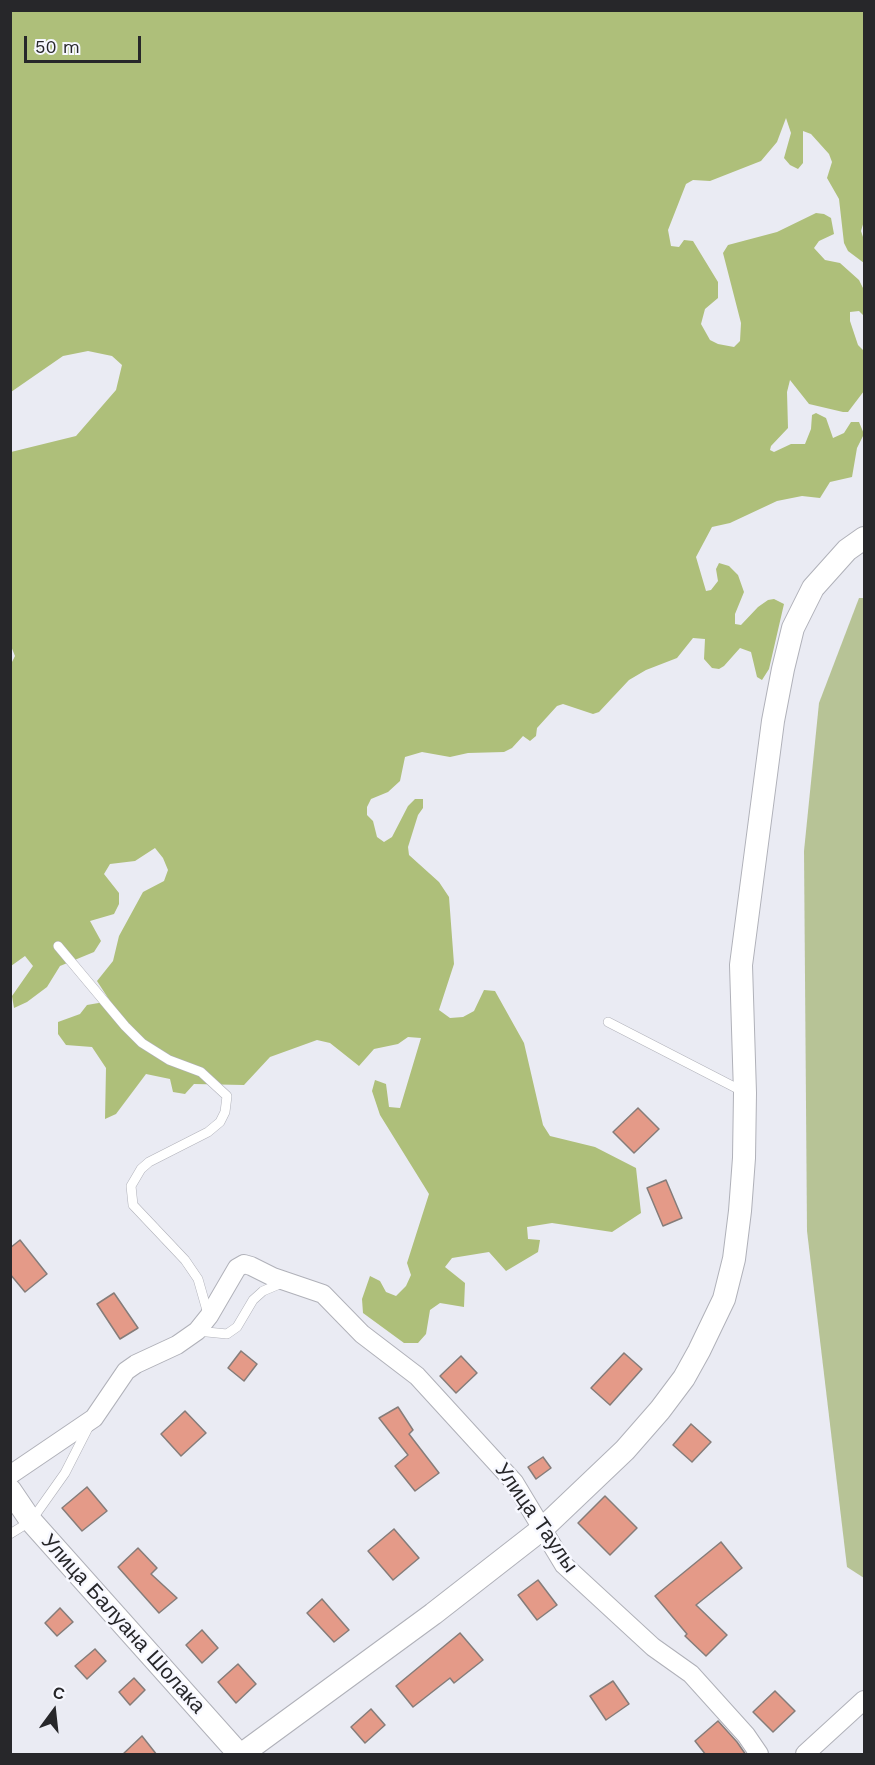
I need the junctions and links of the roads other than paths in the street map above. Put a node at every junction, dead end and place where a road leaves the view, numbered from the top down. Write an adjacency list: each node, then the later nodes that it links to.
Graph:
1 (864, 538): 4 (street)
2 (58, 946): 6 (lane)
3 (608, 1022): 4 (lane)
4 (745, 1093): 12 (street)
5 (281, 1280): 6 (street, Улица Таулы); 7 (lane); 12 (street, Улица Таулы)
6 (209, 1316): 7 (street)
7 (197, 1331): 8 (street)
8 (94, 1418): 9 (street); 11 (lane)
9 (10, 1475)
10 (10, 1490): 11 (street, Улица Балуана Шолака)
11 (31, 1521): 13 (lane); 15 (street, Улица Балуана Шолака)
12 (542, 1529): 15 (street); 16 (street, Улица Таулы)
13 (10, 1534)
14 (864, 1700): 17 (street)
15 (240, 1755)
16 (759, 1755)
17 (805, 1755)

